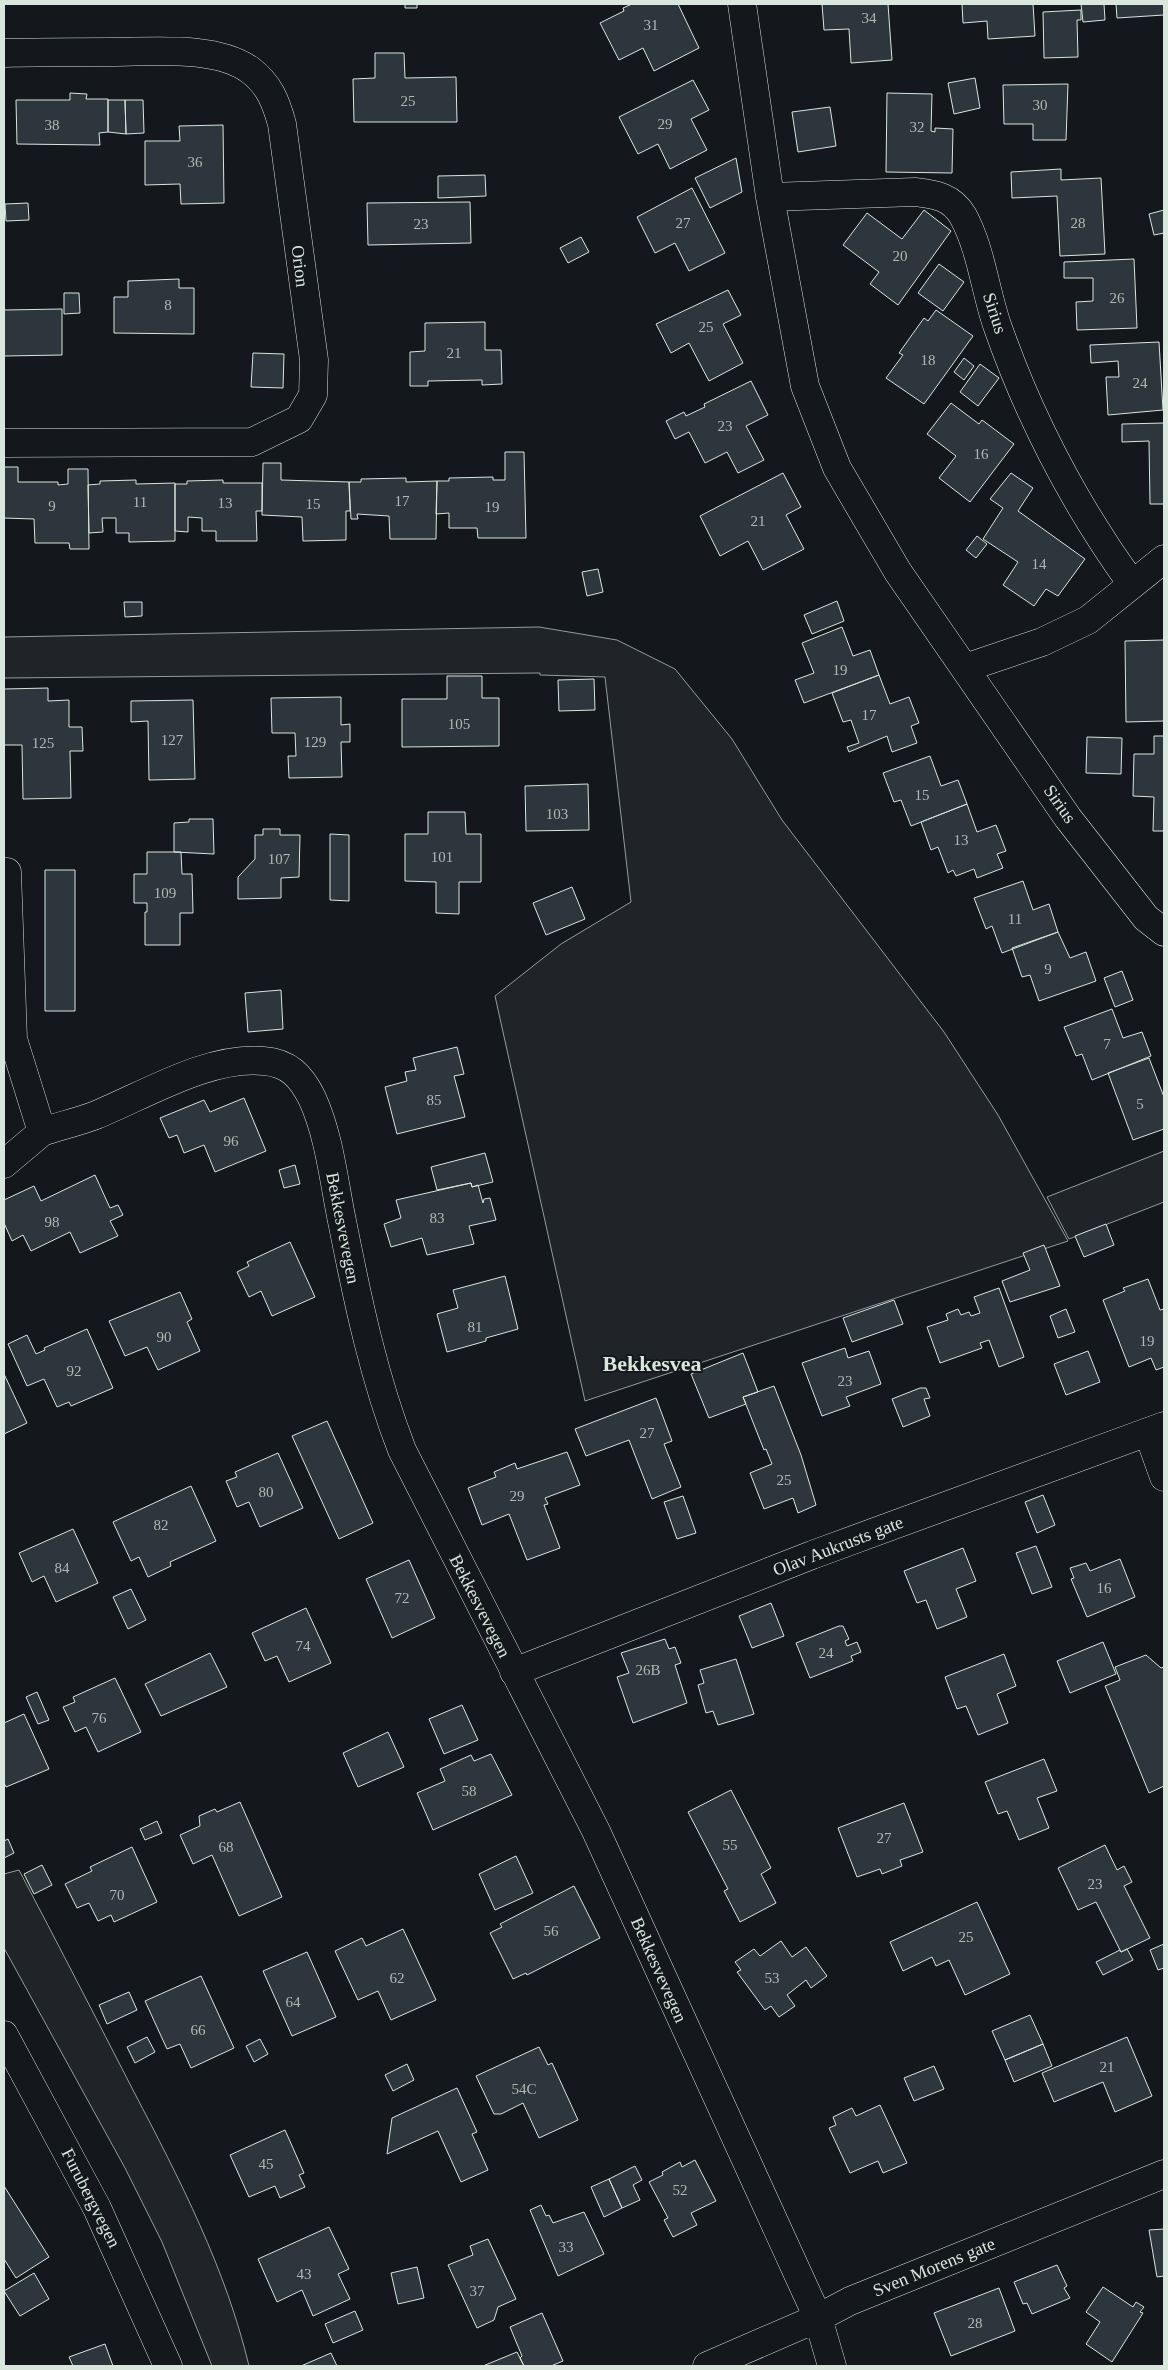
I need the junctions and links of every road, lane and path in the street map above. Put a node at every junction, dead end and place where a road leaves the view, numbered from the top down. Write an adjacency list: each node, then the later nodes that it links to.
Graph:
1 (742, 4): 3 (street, Sirius)
2 (4, 53): 4 (street, Orion)
3 (770, 197): 6 (street, Sirius); 7 (street, Sirius)
4 (4, 443)
5 (1164, 559): 6 (street)
6 (1132, 584): 7 (street)
7 (965, 668): 9 (street, Sirius)
8 (4, 872): 10 (street)
9 (1164, 932)
10 (42, 1132): 11 (street, Bekkesvevegen); 14 (street, Bekkesvevegen)
11 (4, 1164)
12 (1156, 1429): 13 (street); 14 (street, Olav Aukrusts gate)
13 (1164, 1478)
14 (514, 1672): 17 (street, Bekkesvevegen)
15 (4, 2034): 18 (street, Furubergvegen)
16 (1164, 2174): 17 (street, Sven Morens gate)
17 (818, 2318): 19 (street, Sven Morens gate); 20 (street, Bekkesvevegen)
18 (168, 2366)
19 (707, 2366)
20 (832, 2366)

